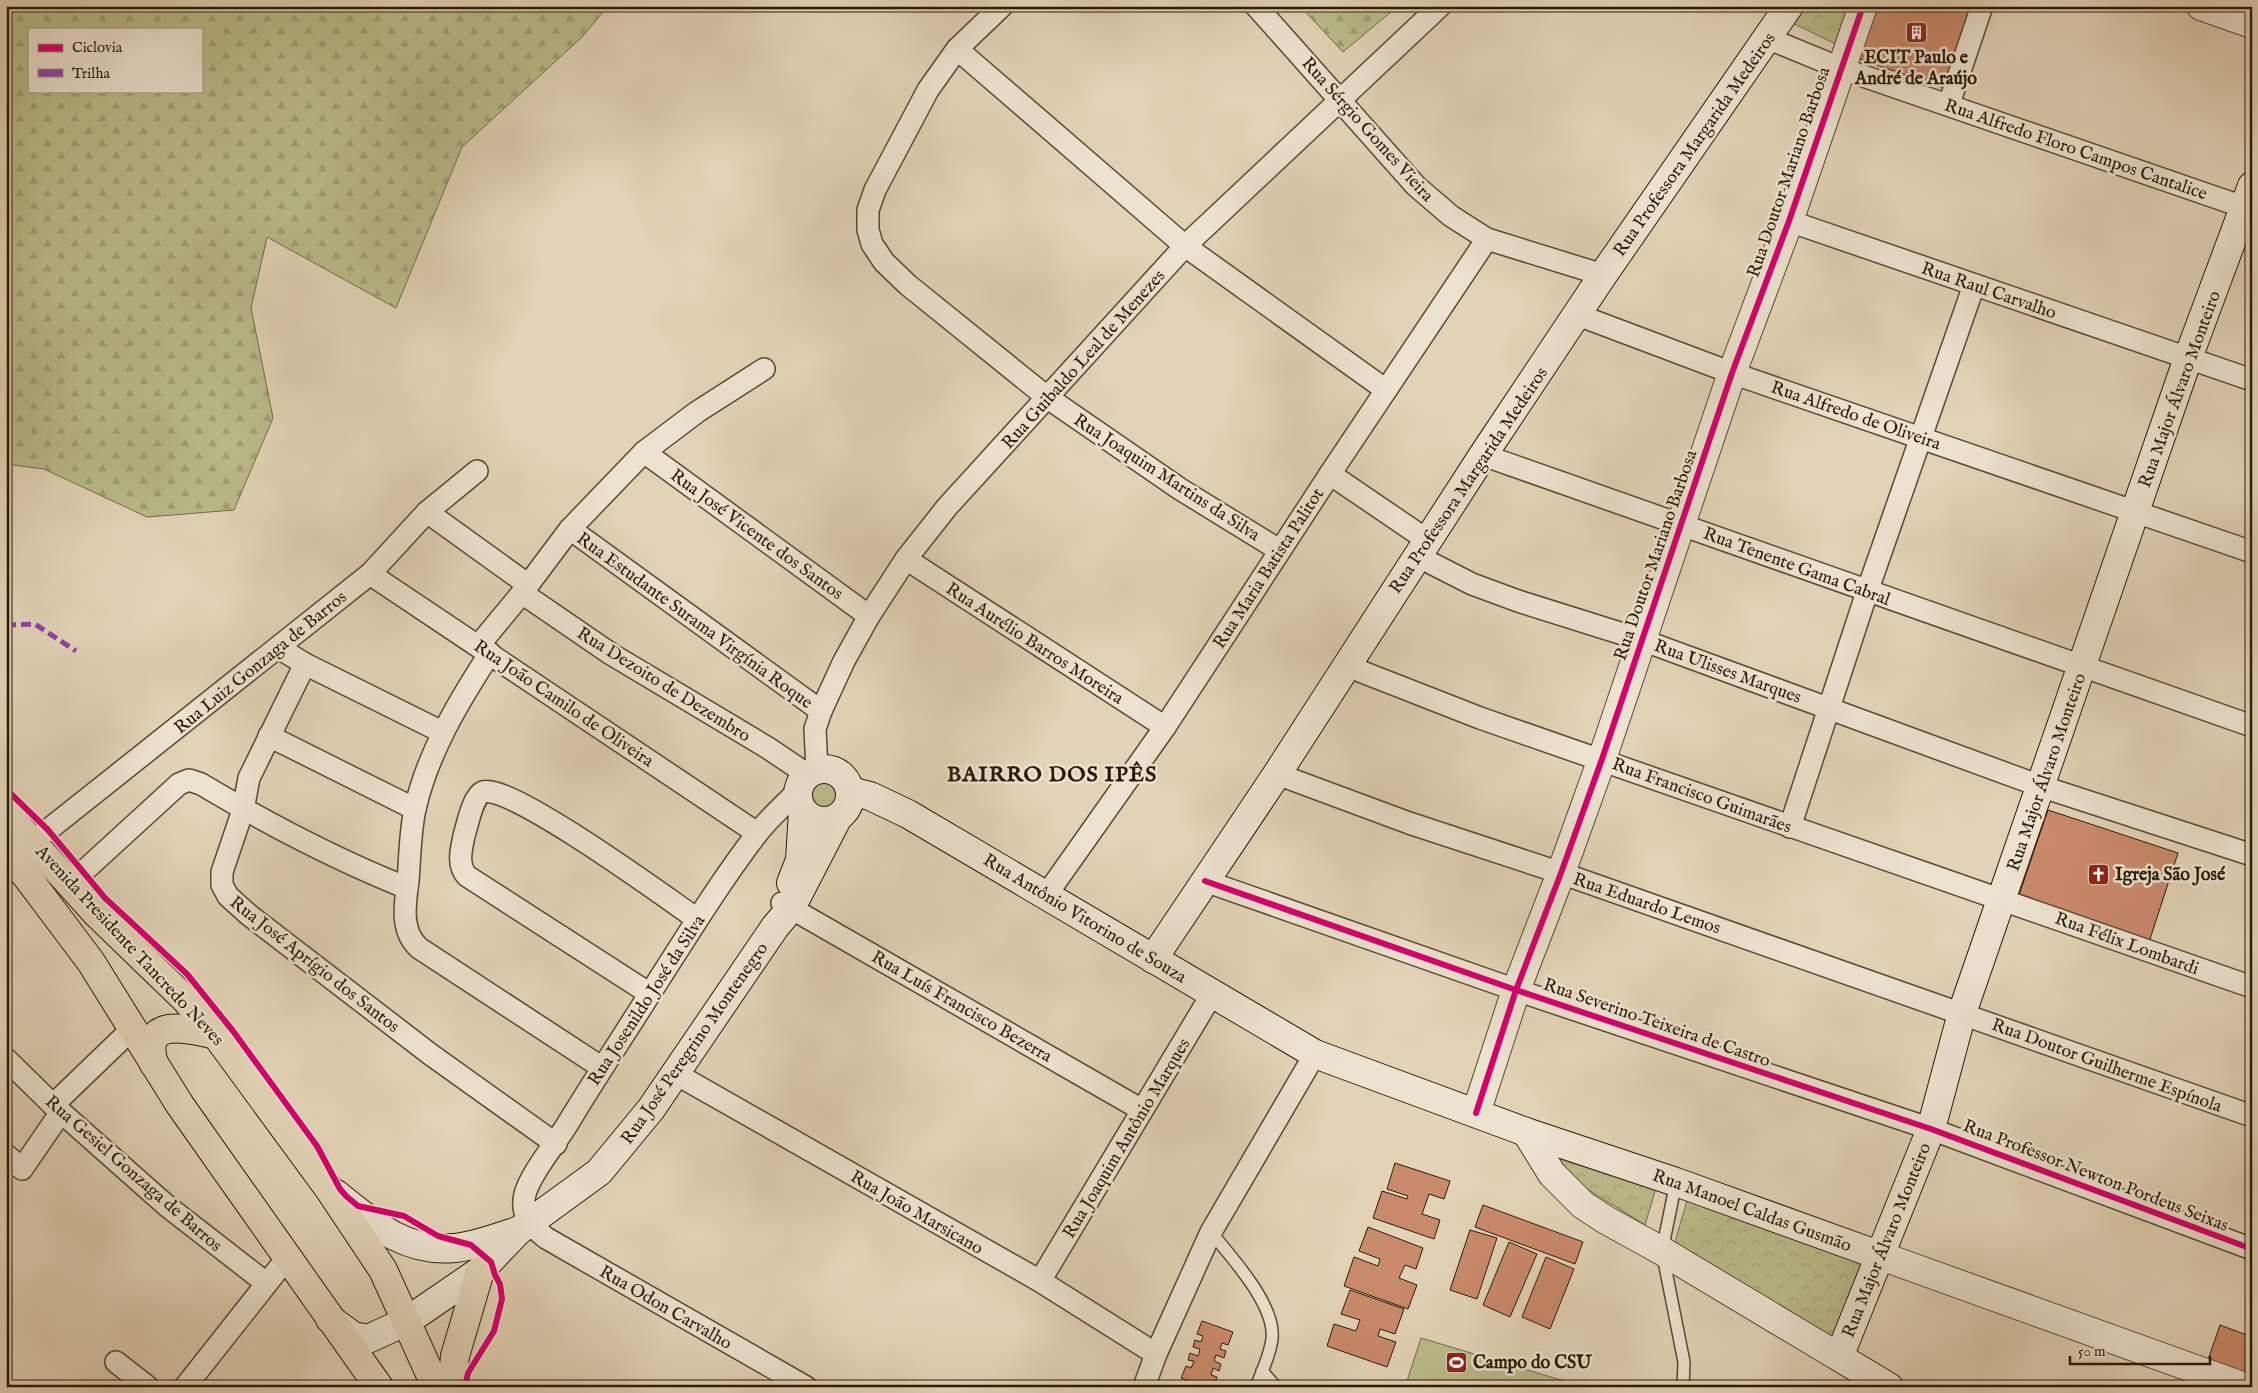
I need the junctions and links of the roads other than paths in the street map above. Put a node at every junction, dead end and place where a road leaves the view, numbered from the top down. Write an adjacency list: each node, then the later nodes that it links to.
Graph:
1 (1002, 6): 10 (street, Rua Joaquim Martins da Silva)
2 (1256, 6): 12 (street, Rua Sérgio Gomes Vieira)
3 (1440, 6): 12 (street, Rua Guibaldo Leal de Menezes)
4 (1789, 6): 9 (main road, Rua Professora Margarida Medeiros)
5 (1863, 6): 11 (main road, Rua Doutor Mariano Barbosa)
6 (1982, 6): 13 (street)
7 (2201, 6): 8 (main road)
8 (2252, 24)
9 (1767, 38): 11 (street, Rua Alfredo Floro Campos Cantalice); 18 (main road, Rua Professora Margarida Medeiros)
10 (957, 49): 17 (street); 26 (street, Rua Joaquim Martins da Silva)
11 (1840, 68): 13 (street, Rua Alfredo Floro Campos Cantalice); 15 (main road, Rua Doutor Mariano Barbosa)
12 (1340, 98): 16 (street, Rua Sérgio Gomes Vieira); 17 (street, Rua Guibaldo Leal de Menezes)
13 (1949, 104): 14 (street, Rua Alfredo Floro Campos Cantalice)
14 (2249, 201): 21 (main road, Rua Major Álvaro Monteiro)
15 (1789, 221): 19 (street, Rua Raul Carvalho); 23 (main road, Rua Doutor Mariano Barbosa)
16 (1487, 239): 18 (street, Rua Sérgio Gomes Vieira); 25 (street, Rua Maria Batista Palitot)
17 (1185, 246): 25 (street); 26 (street, Rua Guibaldo Leal de Menezes)
18 (1603, 275): 20 (main road, Rua Professora Margarida Medeiros)
19 (1974, 285): 21 (street, Rua Raul Carvalho); 27 (street)
20 (1578, 316): 23 (street, Rua Alfredo de Oliveira); 29 (main road, Rua Professora Margarida Medeiros)
21 (2188, 358): 24 (street, Rua Raul Carvalho); 33 (main road, Rua Major Álvaro Monteiro)
22 (764, 369): 28 (street)
23 (1732, 373): 27 (street, Rua Alfredo de Oliveira); 34 (main road, Rua Doutor Mariano Barbosa)
24 (2252, 380)
25 (1386, 390): 31 (street, Rua Maria Batista Palitot)
26 (1048, 398): 37 (street, Rua Joaquim Martins da Silva); 39 (street, Rua Guibaldo Leal de Menezes)
27 (1922, 438): 33 (street, Rua Alfredo de Oliveira); 42 (street)
28 (644, 452): 35 (street); 43 (street, Rua José Vicente dos Santos)
29 (1483, 455): 34 (street, Rua Tenente Gama Cabral); 36 (main road, Rua Professora Margarida Medeiros)
30 (477, 470): 32 (street, Rua Luiz Gonzaga de Barros)
31 (1330, 474): 36 (street, Rua Ulisses Marques); 37 (street, Rua Maria Batista Palitot)
32 (427, 512): 40 (street, Rua Luiz Gonzaga de Barros); 41 (street, Rua Dezoito de Dezembro)
33 (2135, 513): 38 (street, Rua Alfredo de Oliveira); 48 (main road, Rua Major Álvaro Monteiro)
34 (1682, 524): 42 (street, Rua Tenente Gama Cabral); 44 (main road, Rua Doutor Mariano Barbosa)
35 (570, 529): 41 (street); 51 (street, Rua Estudante Surama Virgínia Roque)
36 (1422, 548): 44 (street, Rua Ulisses Marques); 49 (main road, Rua Professora Margarida Medeiros)
37 (1279, 550): 53 (street, Rua Maria Batista Palitot)
38 (2252, 552)
39 (906, 559): 43 (street, Rua Guibaldo Leal de Menezes); 53 (street, Rua Aurélio Barros Moreira)
40 (370, 574): 45 (street, Rua Luiz Gonzaga de Barros); 46 (street, Rua João Camilo de Oliveira)
41 (524, 589): 46 (street); 59 (street, Rua Dezoito de Dezembro)
42 (1867, 592): 48 (street, Rua Tenente Gama Cabral); 50 (street)
43 (869, 616): 51 (street, Rua Guibaldo Leal de Menezes)
44 (1642, 640): 50 (street, Rua Ulisses Marques); 56 (main road, Rua Doutor Mariano Barbosa)
45 (279, 648): 47 (street); 67 (street, Rua Luiz Gonzaga de Barros)
46 (485, 649): 54 (street); 66 (street, Rua João Camilo de Oliveira)
47 (305, 664): 54 (street); 55 (street, Rua José Aprígio dos Santos)
48 (2083, 665): 52 (street, Rua Tenente Gama Cabral); 58 (main road, Rua Major Álvaro Monteiro)
49 (1347, 666): 56 (street, Rua Francisco Guimarães); 57 (main road, Rua Professora Margarida Medeiros)
50 (1830, 708): 58 (street, Rua Ulisses Marques); 65 (street)
51 (821, 711): 59 (street, Rua Guibaldo Leal de Menezes)
52 (2252, 726)
53 (1165, 727): 74 (street, Rua Maria Batista Palitot)
54 (442, 732): 62 (street)
55 (269, 736): 61 (street, Rua José Aprígio dos Santos); 62 (street)
56 (1602, 759): 65 (street, Rua Francisco Guimarães); 70 (main road, Rua Doutor Mariano Barbosa)
57 (1277, 774): 70 (street, Rua Eduardo Lemos); 72 (main road, Rua Professora Margarida Medeiros)
58 (2040, 786): 69 (street, Rua Ulisses Marques); 75 (main road, Rua Major Álvaro Monteiro)
59 (806, 787): 60 (main road); 64 (main road); 66 (street, Rua Josenildo José da Silva); 76 (main road, Rua José Peregrino Montenegro)
60 (850, 791): 64 (main road); 74 (main road, Rua Antônio Vitorino de Souza)
61 (243, 810): 71 (street); 73 (street); 97 (street, Rua José Aprígio dos Santos)
62 (415, 810): 73 (street)
63 (6, 812): 67 (main road, Avenida Presidente Tancredo Neves)
64 (838, 817): 76 (main road, Rua José Peregrino Montenegro)
65 (1790, 827): 75 (street, Rua Francisco Guimarães)
66 (757, 834): 77 (street, Rua Josenildo José da Silva)
67 (32, 840): 71 (main road, Avenida Presidente Tancredo Neves)
68 (6, 849): 84 (main road, Avenida Presidente Tancredo Neves)
69 (2252, 855)
70 (1561, 873): 80 (main road, Rua Doutor Mariano Barbosa); 83 (street, Rua Eduardo Lemos)
71 (66, 880): 85 (main road, Avenida Presidente Tancredo Neves)
72 (1205, 881): 78 (main road, Rua Professora Margarida Medeiros); 80 (street, Rua Severino Teixeira de Castro)
73 (407, 888): 89 (street)
74 (1047, 894): 78 (main road, Rua Antônio Vitorino de Souza)
75 (2002, 898): 79 (street, Rua Félix Lombardi); 83 (main road, Rua Major Álvaro Monteiro)
76 (783, 913): 90 (main road, Rua José Peregrino Montenegro); 92 (street, Rua Luís Francisco Bezerra)
77 (697, 919): 81 (street, Rua Josenildo José da Silva); 81 (street)
78 (1153, 959): 82 (main road, Rua Antônio Vitorino de Souza)
79 (2252, 987)
80 (1516, 990): 93 (main road, Rua Doutor Mariano Barbosa); 95 (street, Rua Severino Teixeira de Castro)
81 (650, 994): 89 (street, Rua Josenildo José da Silva)
82 (1212, 994): 86 (main road, Rua Antônio Vitorino de Souza); 92 (street, Rua Joaquim Antônio Marques)
83 (1962, 1013): 94 (street, Rua Doutor Guilherme Espínola); 95 (main road, Rua Major Álvaro Monteiro)
84 (132, 1029): 88 (main road, Avenida Presidente Tancredo Neves); 91 (street)
85 (216, 1034): 88 (main road); 100 (main road, Avenida Presidente Tancredo Neves)
86 (1315, 1054): 93 (main road, Rua Manoel Caldas Gusmão); 102 (street)
87 (6, 1059): 91 (street, Rua Gesiel Gonzaga de Barros)
88 (154, 1064): 106 (main road, Avenida Presidente Tancredo Neves)
89 (602, 1068): 97 (street, Rua Josenildo José da Silva)
90 (676, 1074): 101 (main road, Rua José Peregrino Montenegro); 108 (street, Rua João Marsicano)
91 (57, 1109): 98 (street); 109 (street, Rua Gesiel Gonzaga de Barros)
92 (1142, 1110): 108 (street, Rua Joaquim Antônio Marques)
93 (1476, 1113): 96 (main road, Rua Manoel Caldas Gusmão)
94 (2252, 1116)
95 (1931, 1129): 103 (street, Rua Professor Newton Pordeus Seixas); 105 (main road, Rua Major Álvaro Monteiro)
96 (1526, 1132): 99 (main road, Rua Manoel Caldas Gusmão); 104 (main road)
97 (556, 1144): 101 (street, Rua Josenildo José da Silva)
98 (6, 1155)
99 (1676, 1182): 104 (lane); 105 (main road, Rua Manoel Caldas Gusmão)
100 (329, 1189): 101 (main road, Rua José Peregrino Montenegro); 111 (main road, Avenida Presidente Tancredo Neves)
101 (524, 1226): 107 (main road, Rua José Peregrino Montenegro); 121 (street, Rua Odon Carvalho)
102 (1212, 1232): 112 (street); 115 (lane)
103 (2252, 1249)
104 (1662, 1251): 113 (main road); 125 (lane)
105 (1881, 1256): 113 (main road, Rua Major Álvaro Monteiro); 127 (main road, Rua Manoel Caldas Gusmão)
106 (287, 1258): 109 (street); 110 (main road, Avenida Presidente Tancredo Neves)
107 (480, 1272): 111 (main road, Rua José Peregrino Montenegro); 120 (main road)
108 (1040, 1281): 112 (street, Rua João Marsicano)
109 (266, 1283): 117 (street)
110 (330, 1319): 111 (main road, Rua José Peregrino Montenegro); 118 (main road, Avenida Presidente Tancredo Neves)
111 (407, 1321): 119 (main road, Avenida Presidente Tancredo Neves)
112 (1156, 1354): 122 (street)
113 (1839, 1357): 126 (main road)
114 (116, 1362): 116 (street)
115 (1262, 1371): 123 (lane); 124 (lane)
116 (148, 1387)
117 (185, 1387)
118 (379, 1387)
119 (436, 1387)
120 (452, 1387)
121 (806, 1387)
122 (1144, 1387)
123 (1256, 1387)
124 (1276, 1387)
125 (1683, 1387)
126 (1889, 1387)
127 (2245, 1387)

